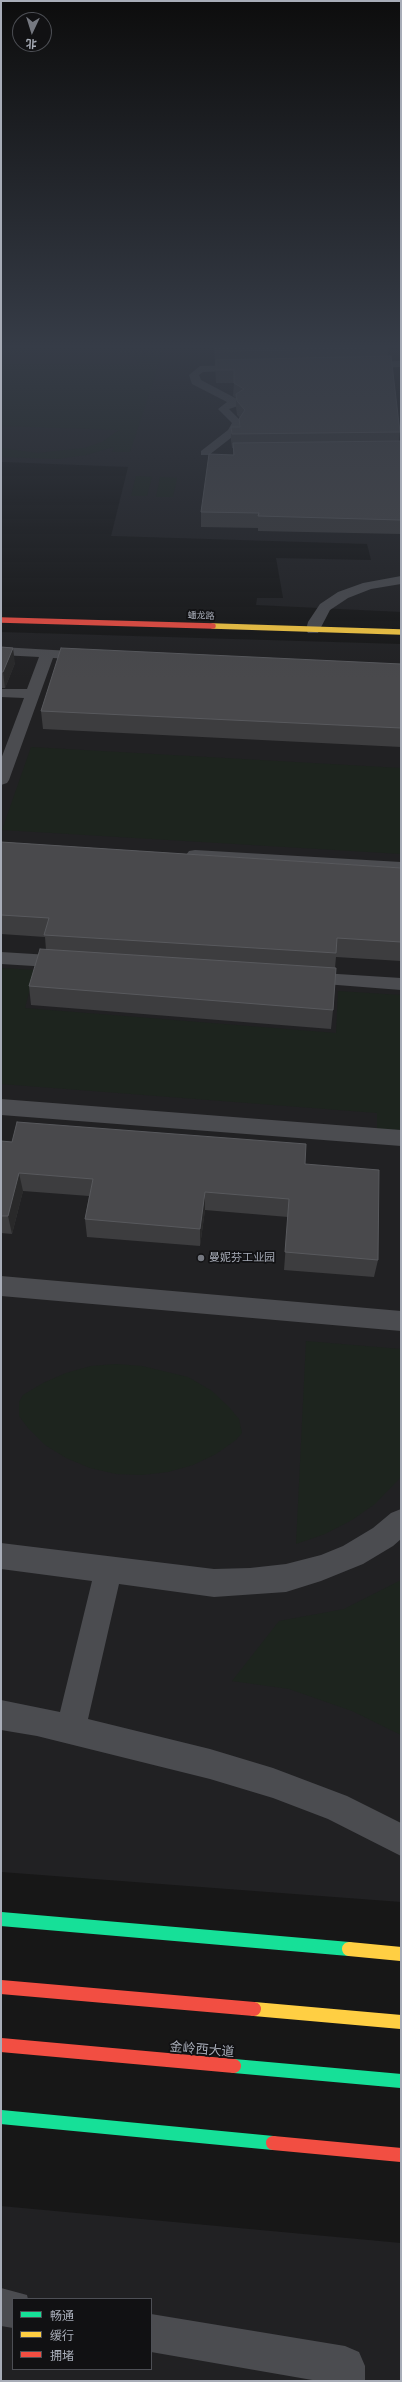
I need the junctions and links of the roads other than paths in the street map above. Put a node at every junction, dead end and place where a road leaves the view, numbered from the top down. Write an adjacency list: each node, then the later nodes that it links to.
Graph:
1 (401, 580): 3 (street)
2 (1, 620): 3 (street, 蟠龙路)
3 (313, 630): 4 (street, 蟠龙路)
4 (401, 632)
5 (1, 651): 6 (street)
6 (47, 654): 7 (street); 9 (street)
7 (102, 657)
8 (1, 692): 9 (street)
9 (32, 694): 10 (street)
10 (1, 780)
11 (181, 854): 12 (street)
12 (401, 867)
13 (1, 958): 14 (street)
14 (87, 964)
15 (291, 977): 16 (street)
16 (401, 984)
17 (1, 1108): 18 (street)
18 (401, 1138)
19 (1, 1286): 20 (street)
20 (401, 1321)
21 (401, 1522): 23 (street)
22 (1, 1556): 23 (street)
23 (108, 1570): 25 (street)
24 (1, 1715): 25 (street)
25 (71, 1729): 26 (street)
26 (401, 1840)
27 (1, 1919): 28 (street)
28 (401, 1954)
29 (1, 1987): 30 (street)
30 (401, 2022)
31 (1, 2045): 32 (street, 金岭西大道)
32 (401, 2081)
33 (1, 2117): 34 (street)
34 (401, 2155)
35 (1, 2307): 36 (street)
36 (12, 2309)
37 (152, 2333): 38 (street)
38 (345, 2381)

